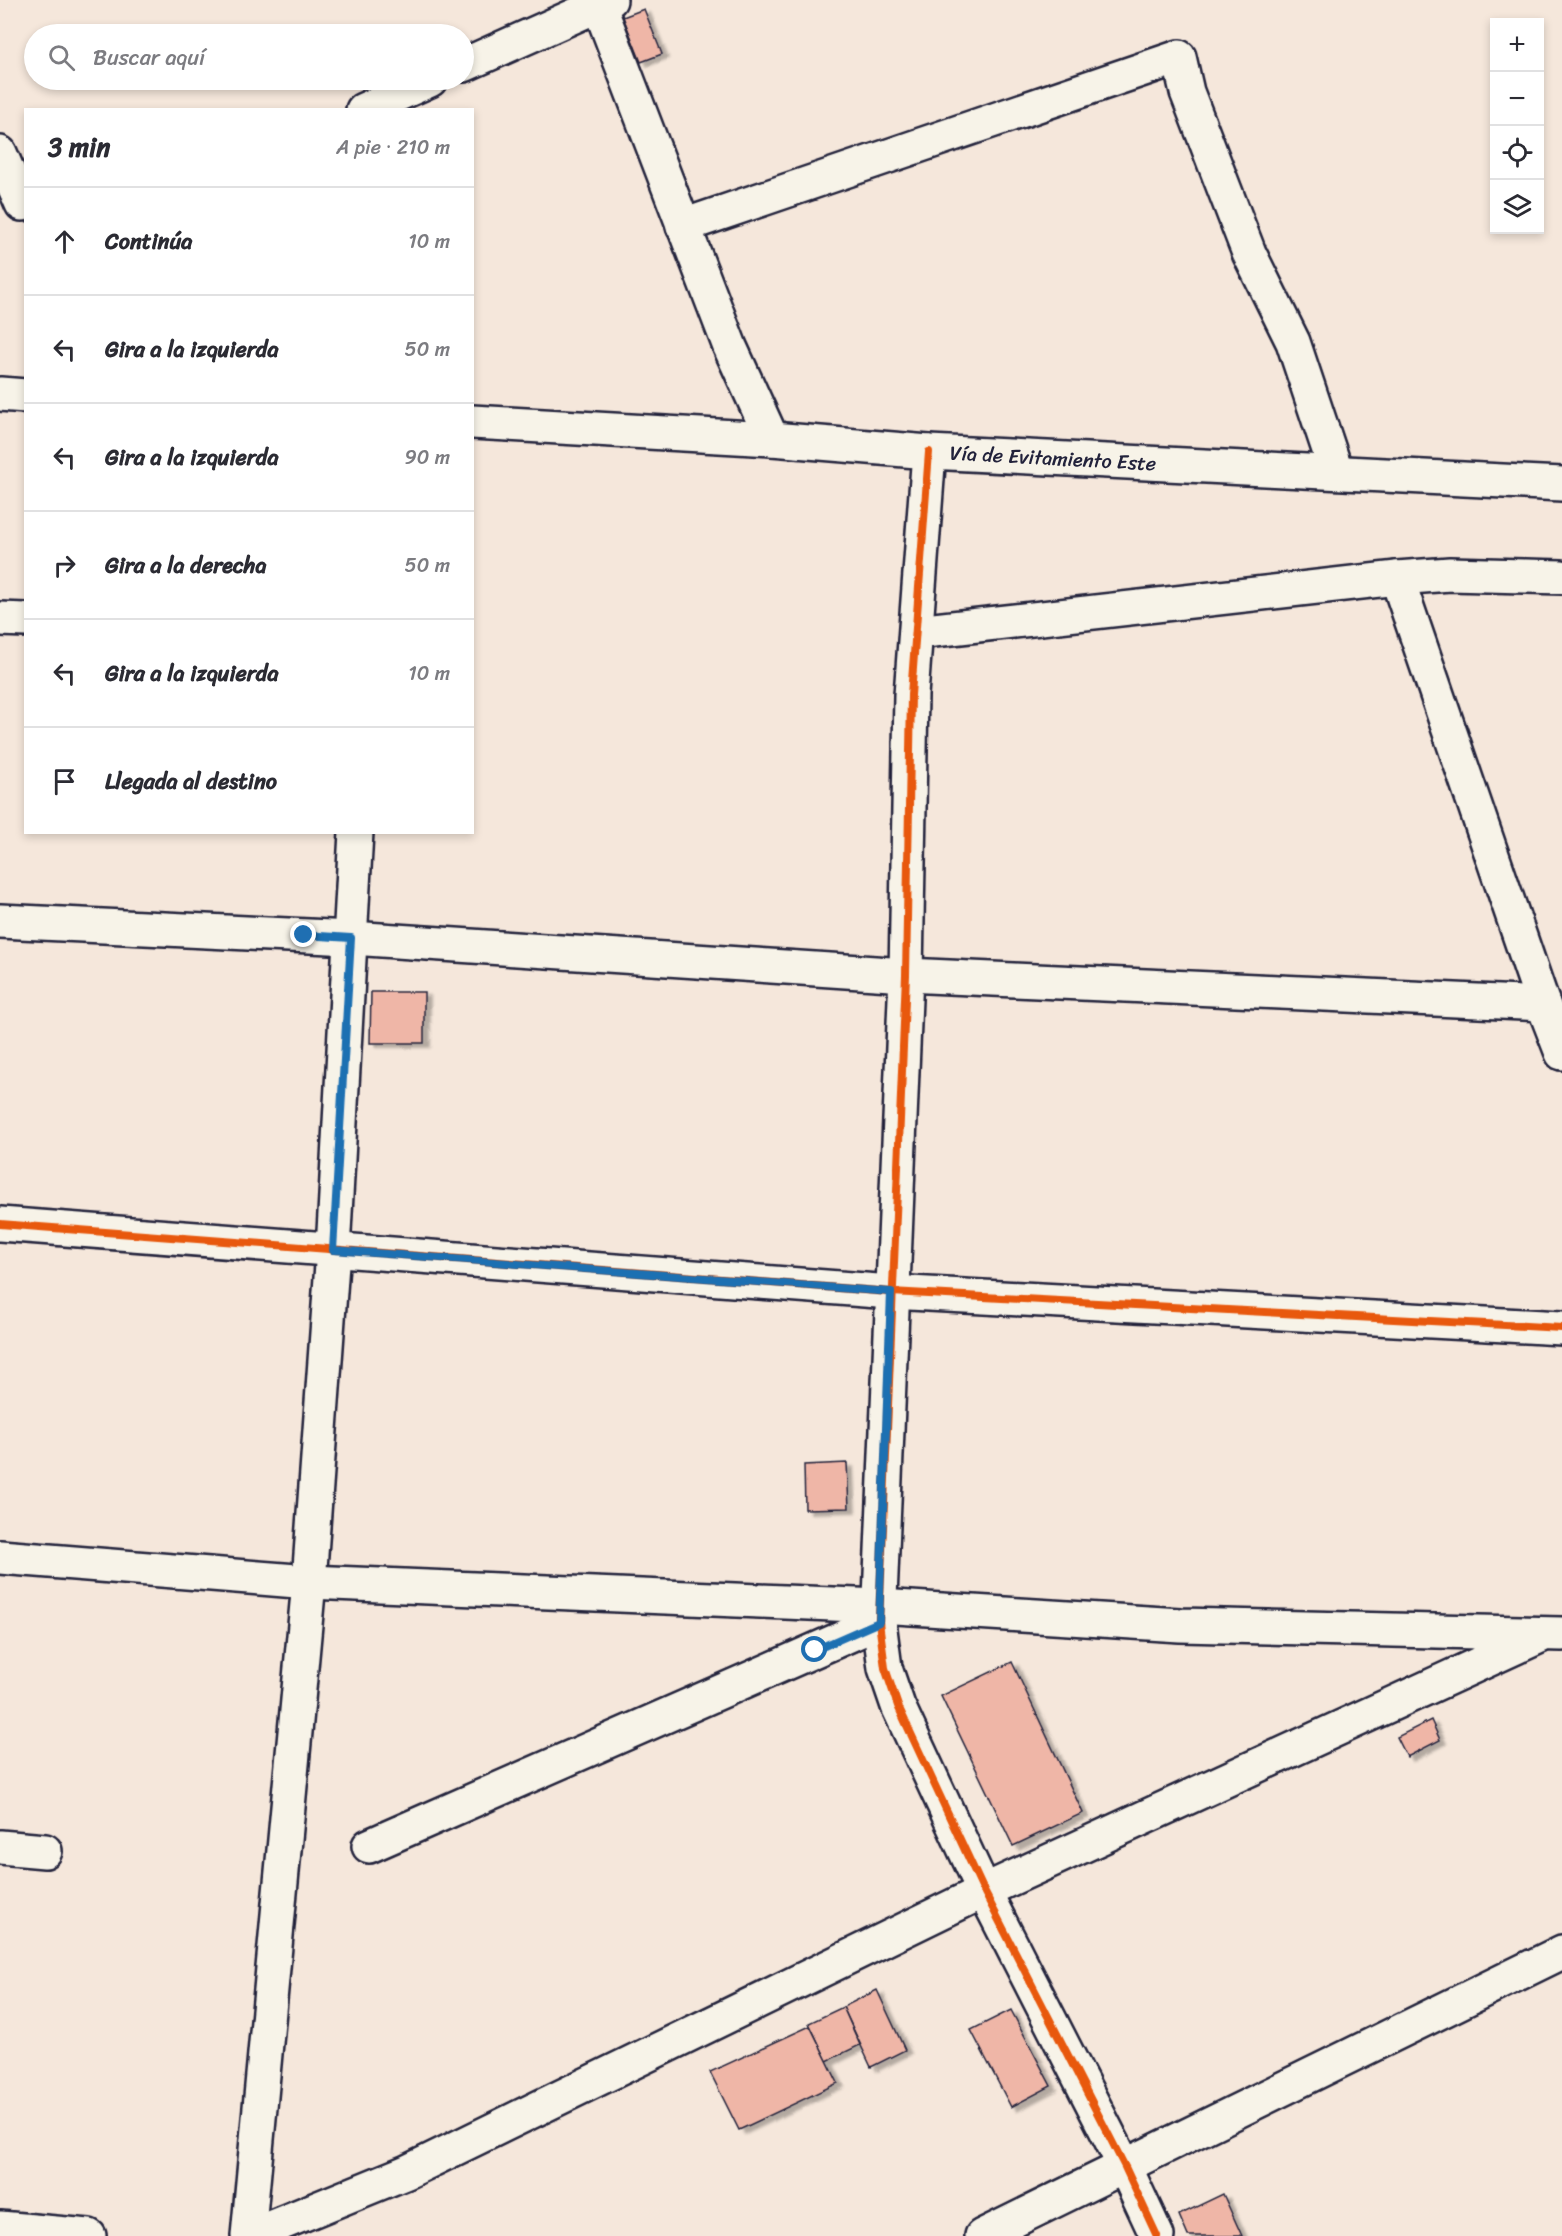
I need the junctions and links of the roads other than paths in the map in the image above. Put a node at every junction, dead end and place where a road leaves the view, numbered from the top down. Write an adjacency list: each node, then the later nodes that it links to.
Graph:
1 (602, 1): 2 (main road); 7 (main road)
2 (474, 60)
3 (408, 90): 4 (main road)
4 (367, 108)
5 (0, 153): 6 (main road)
6 (22, 204)
7 (683, 226): 11 (main road); 13 (main road)
8 (0, 394): 9 (main road)
9 (24, 396)
10 (474, 422): 11 (main road, Vía de Evitamiento Este)
11 (772, 439): 12 (main road, Vía de Evitamiento Este)
12 (929, 452): 13 (main road, Vía de Evitamiento Este); 19 (main road)
13 (1336, 471): 14 (main road, Vía de Evitamiento Este)
14 (1562, 484)
15 (1562, 577): 16 (main road)
16 (1397, 578): 19 (main road); 24 (main road)
17 (0, 619): 18 (main road)
18 (24, 620)
19 (916, 632): 23 (main road)
20 (356, 834): 22 (main road)
21 (0, 921): 22 (main road)
22 (351, 938): 23 (main road); 27 (main road)
23 (906, 975): 24 (main road); 28 (main road)
24 (1543, 1004): 25 (main road)
25 (1562, 1053)
26 (0, 1224): 27 (main road)
27 (333, 1250): 28 (main road); 31 (main road)
28 (891, 1292): 29 (main road); 32 (main road)
29 (1562, 1328)
30 (0, 1557): 31 (main road)
31 (309, 1582): 32 (main road); 42 (main road)
32 (879, 1614): 33 (main road); 34 (main road); 37 (main road)
33 (1555, 1633): 37 (main road)
34 (369, 1846)
35 (0, 1847): 36 (main road)
36 (45, 1851)
37 (984, 1891): 39 (main road); 42 (main road)
38 (1562, 1952): 39 (main road)
39 (1125, 2167): 43 (main road); 44 (main road)
40 (0, 2228): 41 (main road)
41 (89, 2236)
42 (249, 2236)
43 (982, 2236)
44 (1157, 2236)

